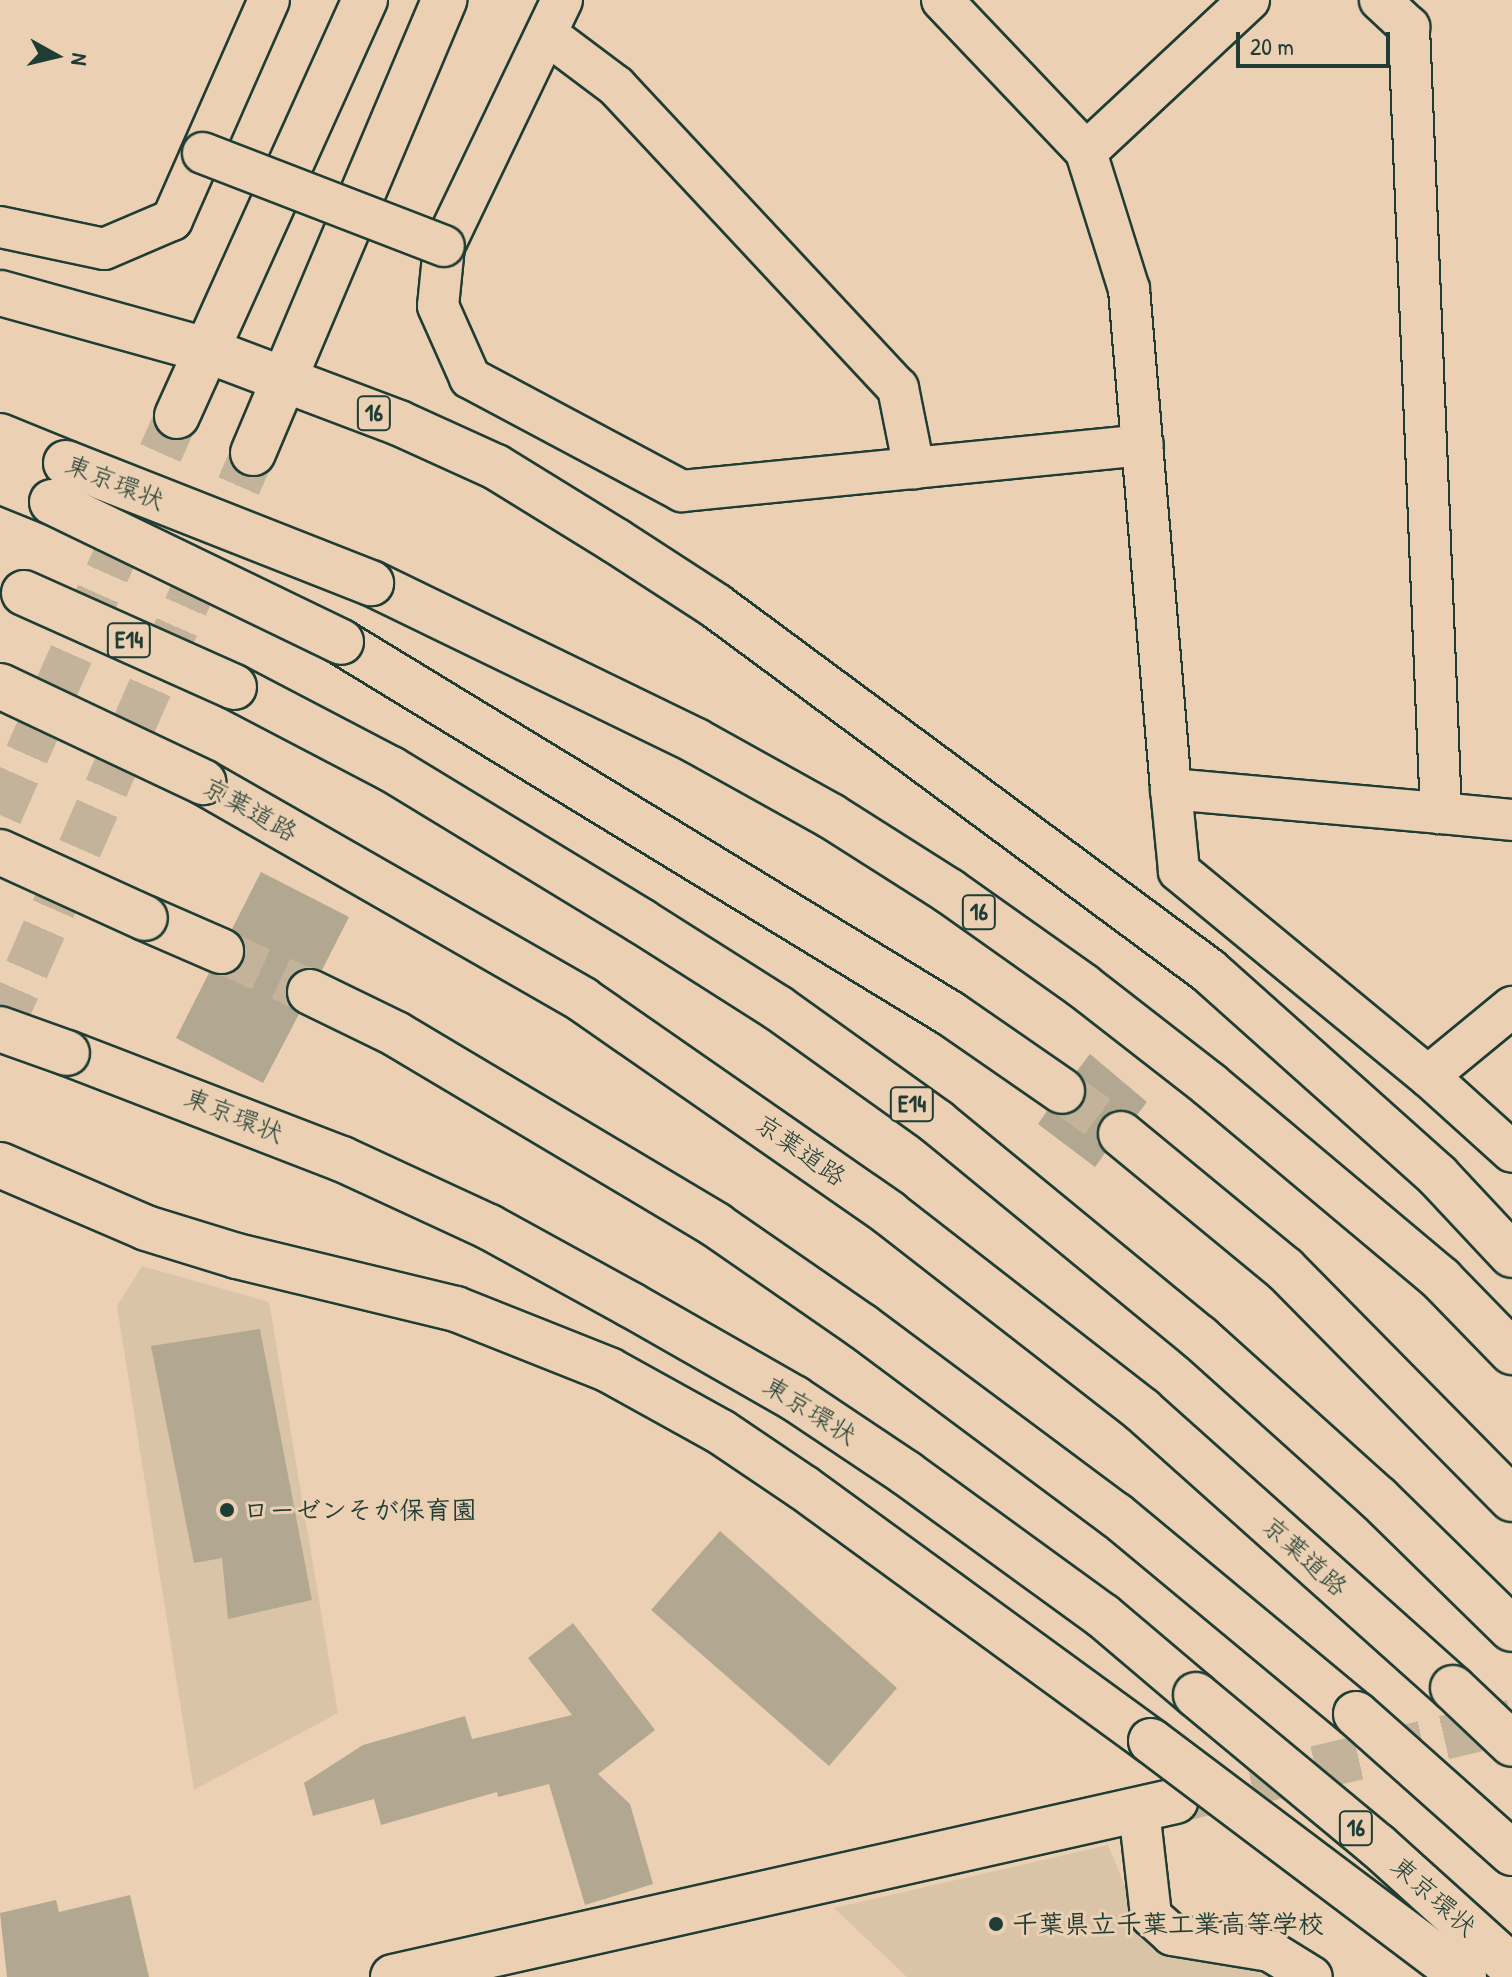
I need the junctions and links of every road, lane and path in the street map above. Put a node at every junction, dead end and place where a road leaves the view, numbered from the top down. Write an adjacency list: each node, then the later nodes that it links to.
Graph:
1 (269, 0): 9 (street)
2 (365, 0): 13 (main road)
3 (444, 0): 14 (main road)
4 (942, 0): 8 (street)
5 (1249, 0): 8 (street)
6 (1380, 0): 25 (street)
7 (555, 17): 11 (street); 19 (street)
8 (1086, 152): 17 (street)
9 (203, 153): 10 (street); 11 (street, bridge)
10 (0, 227)
11 (444, 246): 19 (street)
12 (0, 293): 13 (main road, 16)
13 (206, 350): 14 (main road, 16); 15 (main road)
14 (285, 379): 18 (main road); 37 (main road, 16)
15 (177, 416)
16 (0, 436): 21 (main road, 東京環状 / 16)
17 (1143, 445): 19 (street); 24 (street)
18 (253, 453)
19 (914, 468)
20 (0, 481): 21 (main road)
21 (59, 482): 33 (main road, bridge); 38 (main road, 東京環状 / 16, bridge)
22 (12, 588): 40 (main road, E14, bridge)
23 (0, 686): 41 (main road, 京葉道路, bridge)
24 (1171, 789): 25 (street); 32 (street)
25 (1441, 813): 26 (street)
26 (1512, 820)
27 (0, 852): 28 (main road, bridge)
28 (221, 951)
29 (310, 992): 43 (main road, bridge)
30 (1512, 1007): 32 (street)
31 (0, 1029): 44 (main road, 東京環状 / 16, bridge)
32 (1428, 1076): 35 (street)
33 (1062, 1091)
34 (1121, 1134): 39 (main road)
35 (1512, 1152)
36 (0, 1165): 47 (main road, 16, bridge)
37 (1512, 1255)
38 (1512, 1352)
39 (1512, 1499)
40 (1512, 1629)
41 (1512, 1744)
42 (1157, 1805): 45 (main road); 46 (street)
43 (1512, 1853)
44 (1512, 1967)
45 (393, 1977)
46 (1312, 1977)
47 (1464, 1977)

